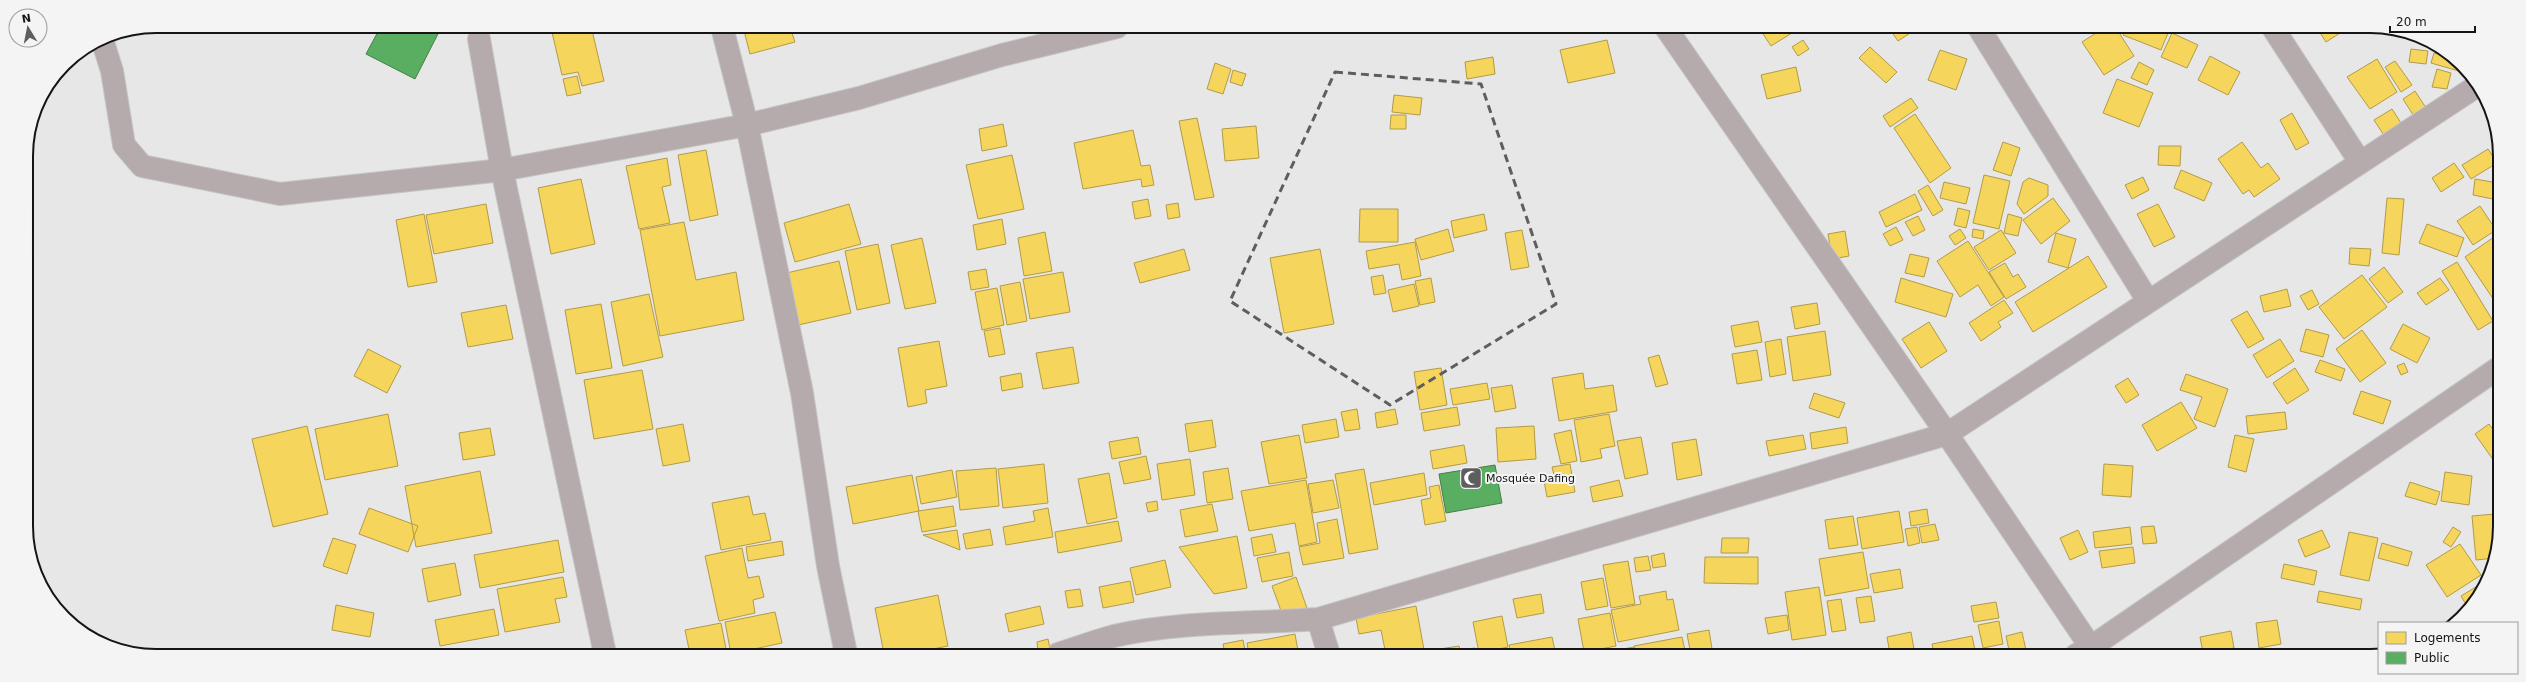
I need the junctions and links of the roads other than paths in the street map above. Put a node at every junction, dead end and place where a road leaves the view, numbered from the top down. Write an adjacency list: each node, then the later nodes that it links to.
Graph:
1 (724, 33): 9 (street)
2 (1092, 33): 9 (street)
3 (1669, 33): 14 (street)
4 (1982, 33): 12 (street)
5 (2276, 33): 10 (street)
6 (480, 39): 11 (street)
7 (104, 45): 11 (street)
8 (2473, 89): 10 (street)
9 (747, 125): 11 (street); 17 (street)
10 (2360, 162): 12 (street)
11 (502, 170): 16 (street)
12 (2148, 301): 14 (street)
13 (2493, 372): 21 (street)
14 (1947, 434): 15 (street); 20 (street)
15 (1318, 619): 18 (street); 19 (street)
16 (604, 649)
17 (845, 649)
18 (1074, 649)
19 (1327, 649)
20 (2085, 649)
21 (2094, 649)

